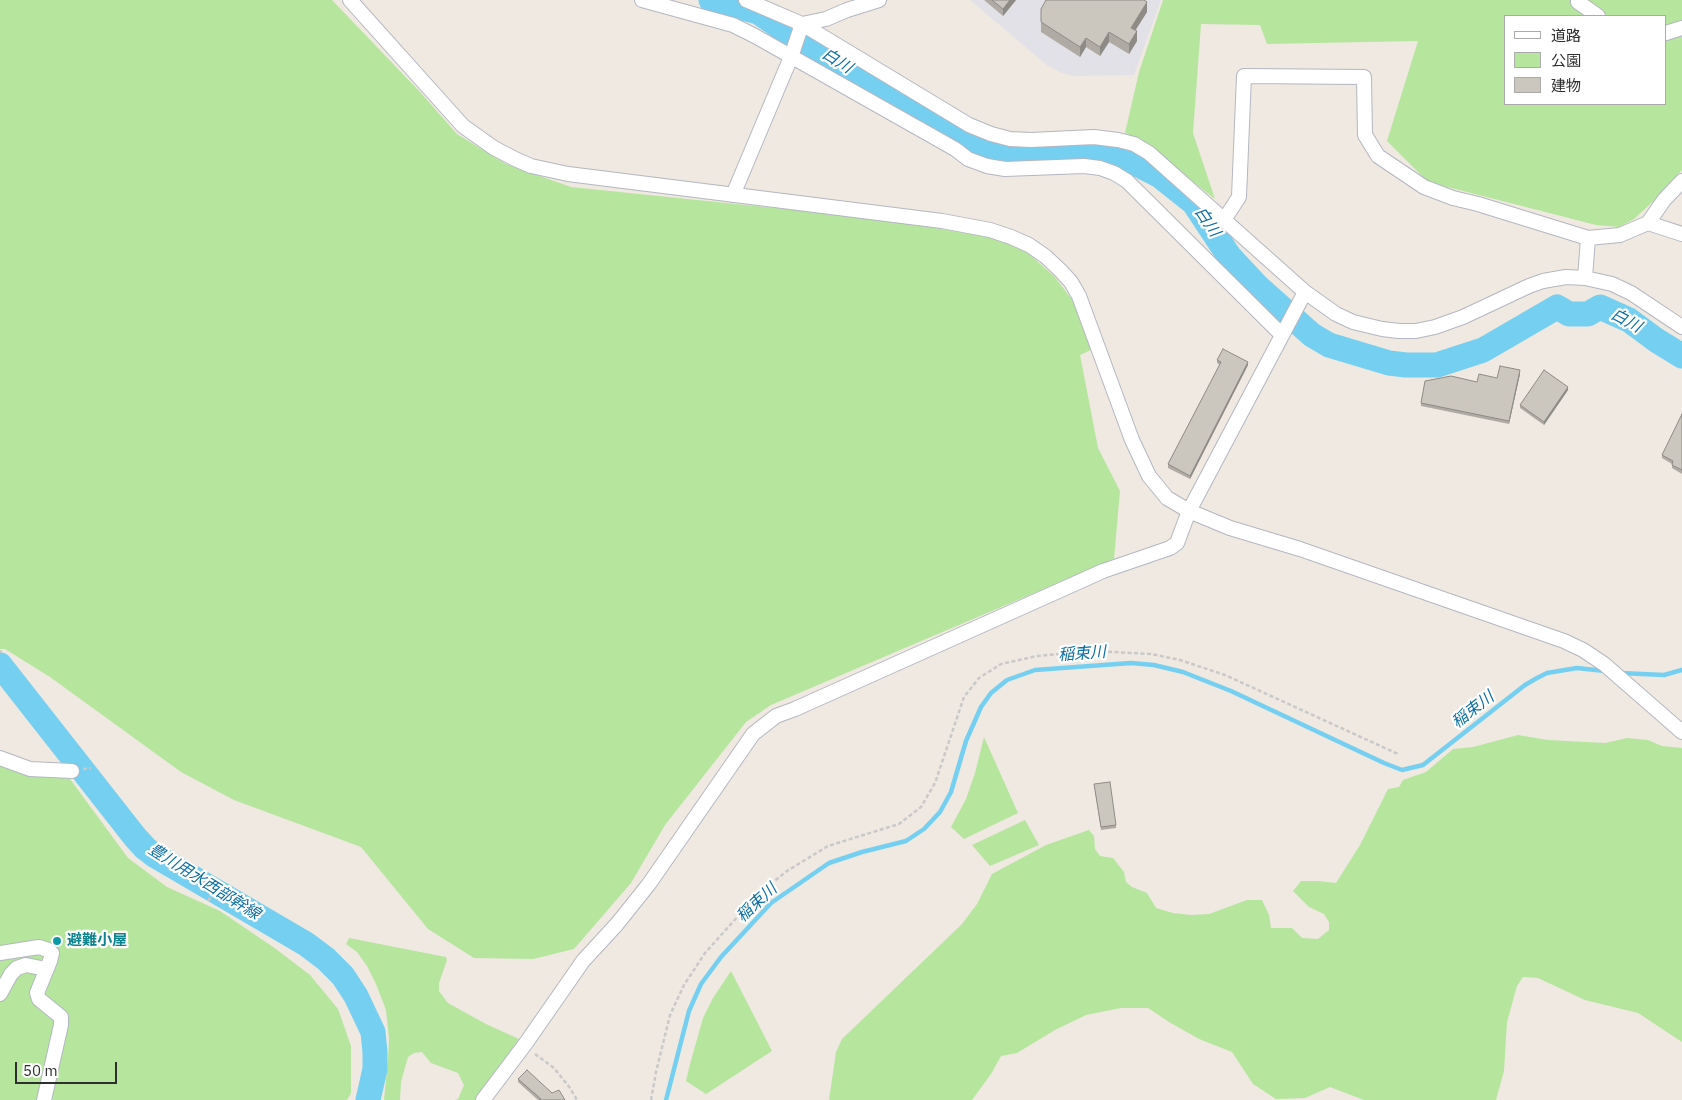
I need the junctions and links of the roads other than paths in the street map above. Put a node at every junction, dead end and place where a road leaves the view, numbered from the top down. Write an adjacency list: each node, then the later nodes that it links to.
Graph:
1 (350, 0): 12 (street)
2 (642, 0): 10 (street)
3 (746, 0): 7 (street)
4 (879, 0): 7 (street)
5 (1578, 0): 6 (street)
6 (1597, 15)
7 (802, 24): 10 (street); 13 (street)
8 (1682, 28): 9 (street)
9 (1667, 33)
10 (791, 57): 12 (street); 20 (street)
11 (1682, 181): 14 (street)
12 (733, 196): 21 (street)
13 (1224, 220): 16 (street); 18 (street)
14 (1648, 223): 15 (street); 16 (street)
15 (1682, 234)
16 (1588, 238): 17 (street)
17 (1585, 278): 18 (street); 19 (street)
18 (1305, 292): 20 (street)
19 (1682, 327)
20 (1282, 335): 21 (street)
21 (1189, 511): 22 (street); 29 (street)
22 (1682, 732)
23 (0, 758): 24 (street)
24 (72, 771)
25 (0, 952): 26 (street)
26 (46, 969): 27 (street); 28 (street)
27 (1, 991)
28 (44, 1100)
29 (483, 1100)

